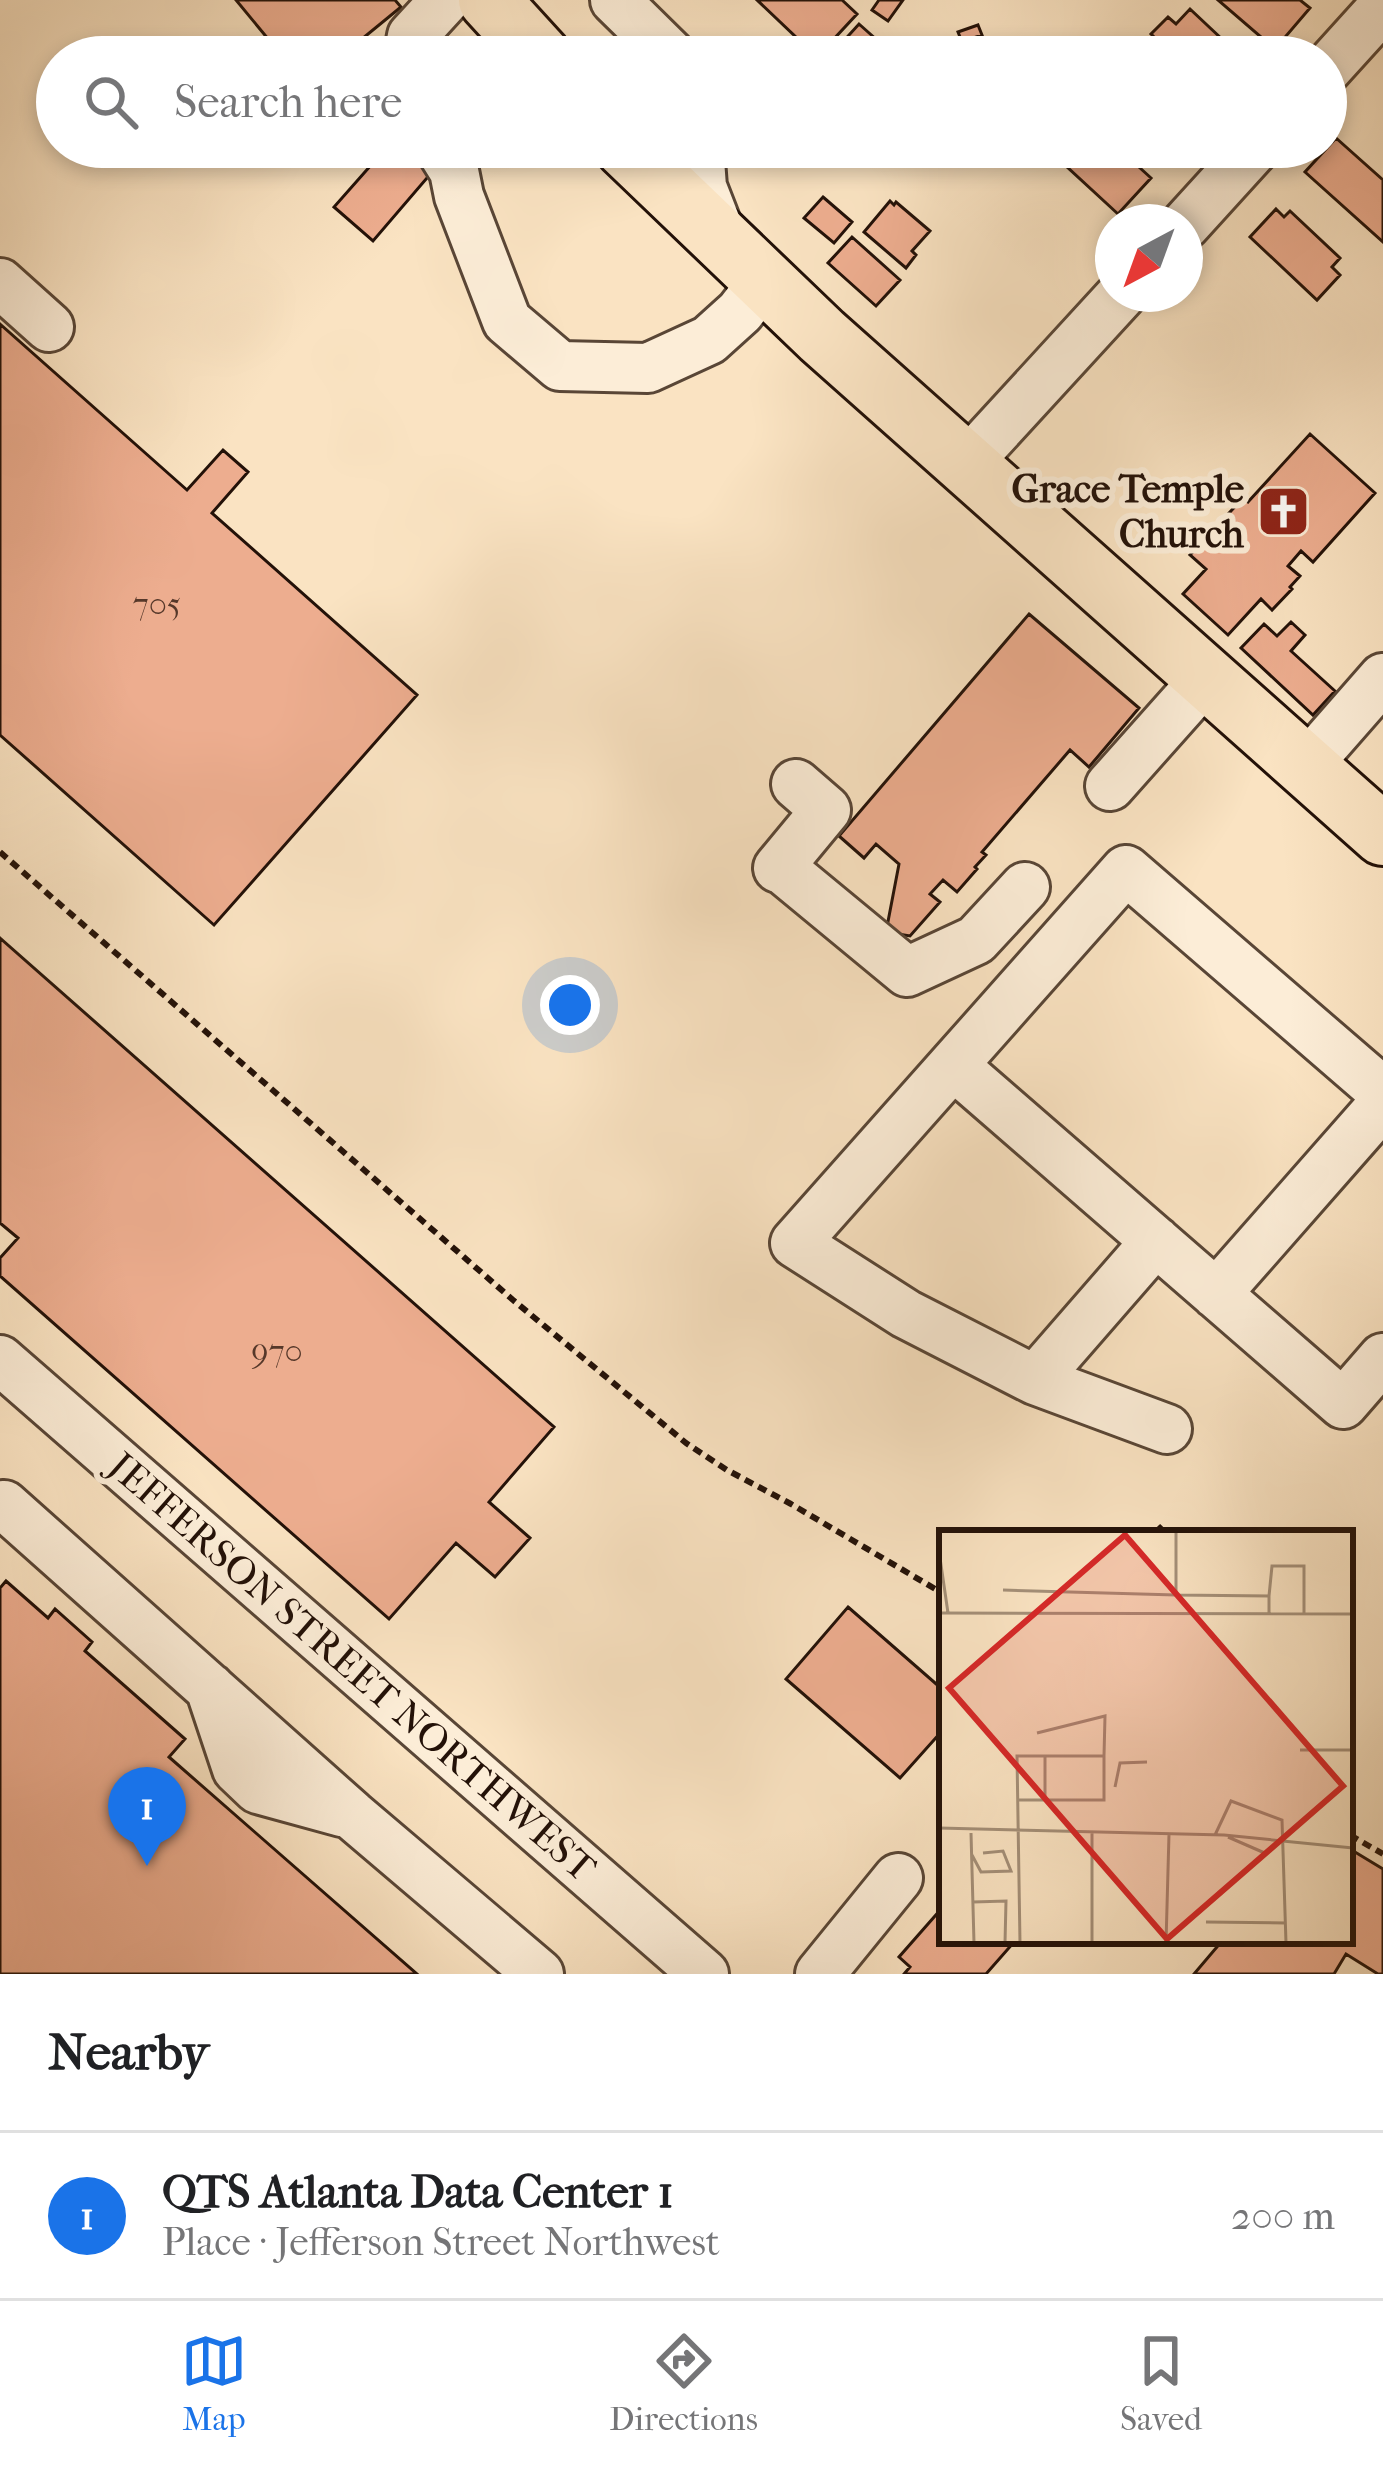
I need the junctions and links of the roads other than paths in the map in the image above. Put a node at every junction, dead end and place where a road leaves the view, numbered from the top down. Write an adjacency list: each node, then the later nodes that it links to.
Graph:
1 (445, 0): 5 (street)
2 (489, 0): 6 (main road)
3 (615, 0): 7 (street)
4 (1383, 7): 8 (street)
5 (412, 36)
6 (522, 36)
7 (652, 36)
8 (1347, 47)
9 (452, 168): 14 (street)
10 (647, 168): 14 (main road)
11 (701, 168): 14 (street)
12 (1237, 168): 13 (street)
13 (1203, 205)
14 (744, 263): 18 (main road)
15 (0, 283): 17 (street)
16 (1106, 312): 18 (street)
17 (50, 327)
18 (968, 463): 19 (main road)
19 (1207, 677): 21 (main road); 23 (street)
20 (1383, 678): 21 (street)
21 (1306, 766): 24 (main road)
22 (796, 784): 25 (street)
23 (1110, 786)
24 (1383, 835)
25 (1025, 887)
26 (953, 1065): 27 (street); 29 (street); 33 (street)
27 (1383, 1092)
28 (1383, 1105): 30 (street)
29 (1156, 1241): 30 (street); 33 (street)
30 (1216, 1294): 31 (street)
31 (1383, 1358)
32 (0, 1360): 38 (street, JEFFERSON STREET NORTHWEST)
33 (1035, 1380): 34 (street)
34 (1166, 1429)
35 (2, 1505): 37 (street)
36 (898, 1878): 39 (street)
37 (539, 1974)
38 (704, 1974)
39 (820, 1974)

